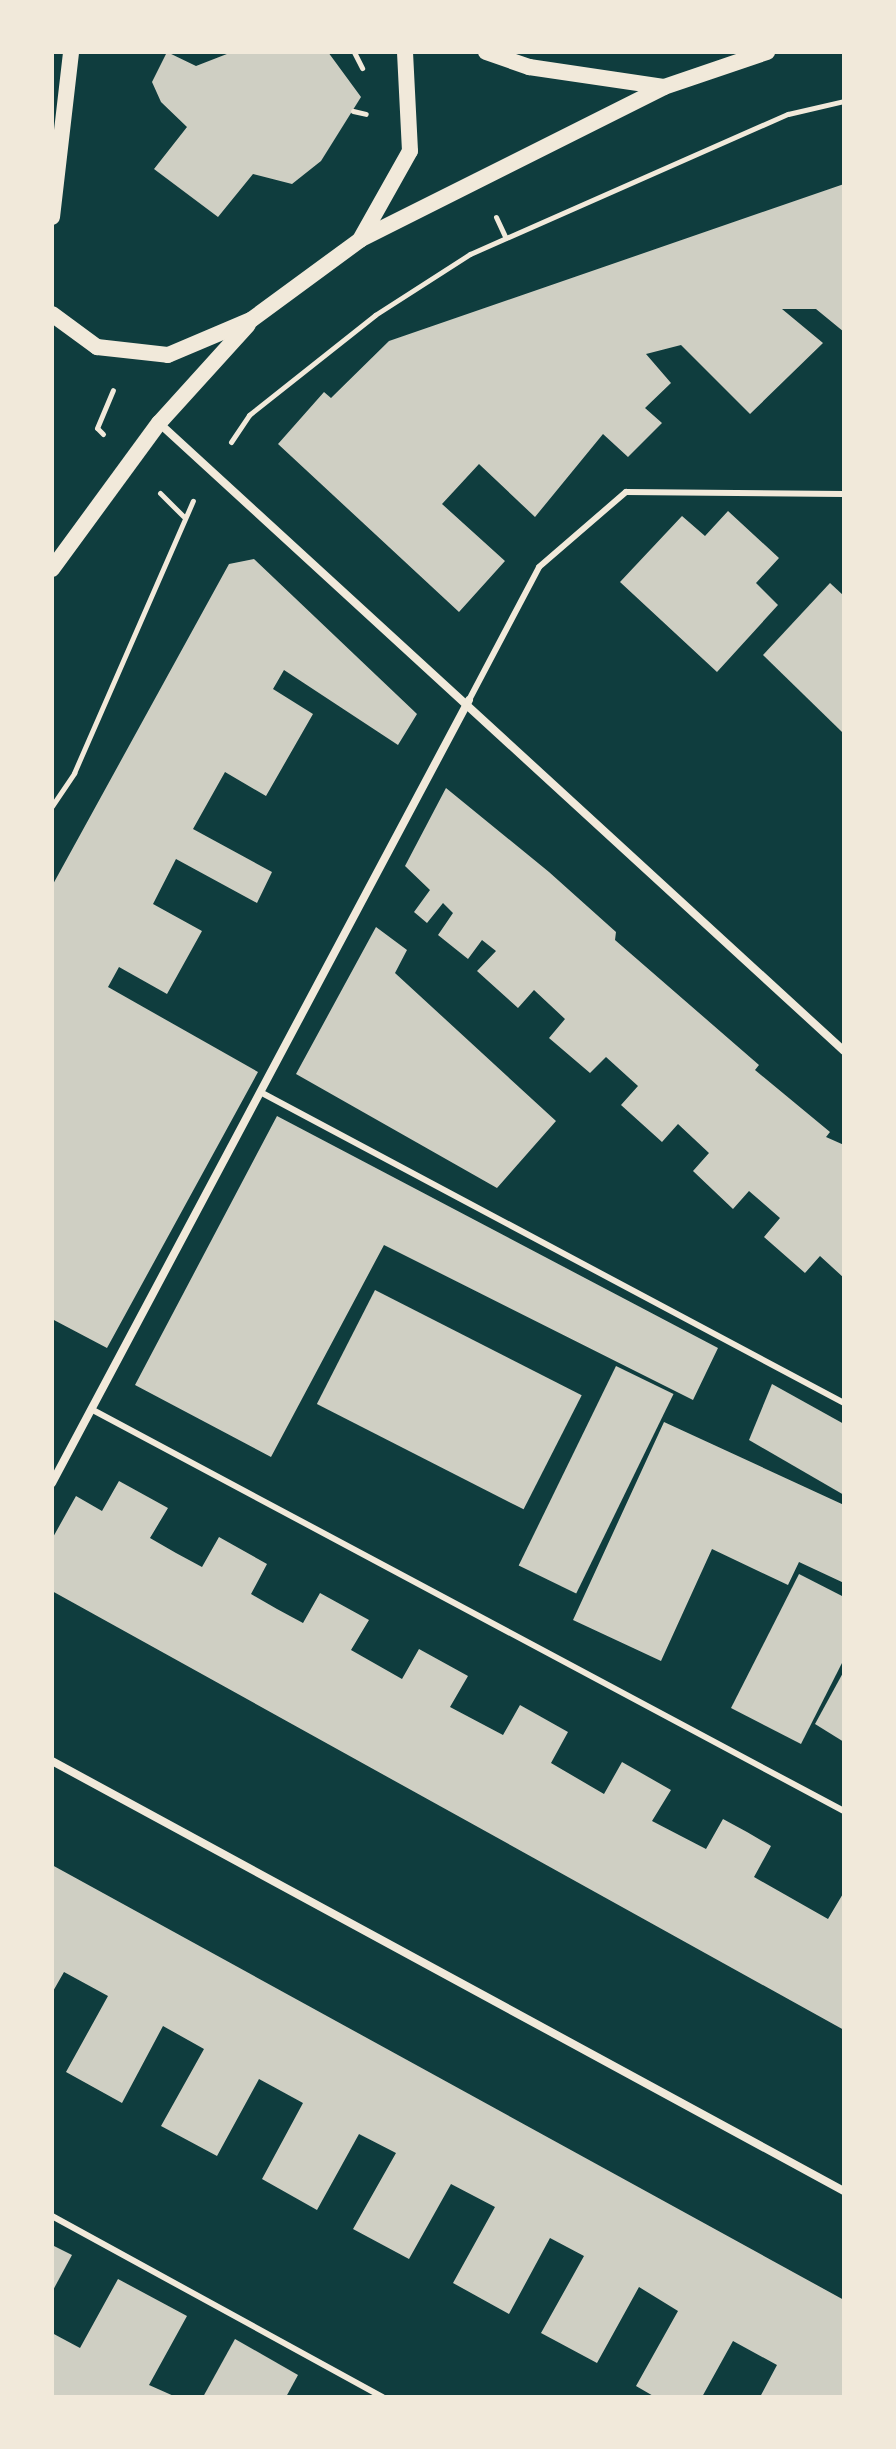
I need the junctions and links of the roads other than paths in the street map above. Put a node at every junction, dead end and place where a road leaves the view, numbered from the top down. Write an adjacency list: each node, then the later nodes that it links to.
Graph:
1 (71, 52): 6 (main road)
2 (405, 52): 7 (main road)
3 (486, 52): 5 (main road)
4 (767, 52): 5 (main road)
5 (664, 87): 7 (main road)
6 (52, 217)
7 (360, 240): 9 (main road)
8 (52, 314): 9 (main road)
9 (251, 320): 10 (main road)
10 (159, 423): 12 (main road); 13 (street)
11 (844, 494): 13 (lane)
12 (52, 569)
13 (469, 700): 14 (street); 15 (street)
14 (844, 1051)
15 (264, 1094): 16 (lane); 17 (street)
16 (844, 1403)
17 (91, 1409): 18 (street); 20 (lane)
18 (52, 1483)
19 (52, 1761): 21 (street)
20 (844, 1811)
21 (844, 2191)
22 (52, 2216): 23 (lane)
23 (383, 2397)

